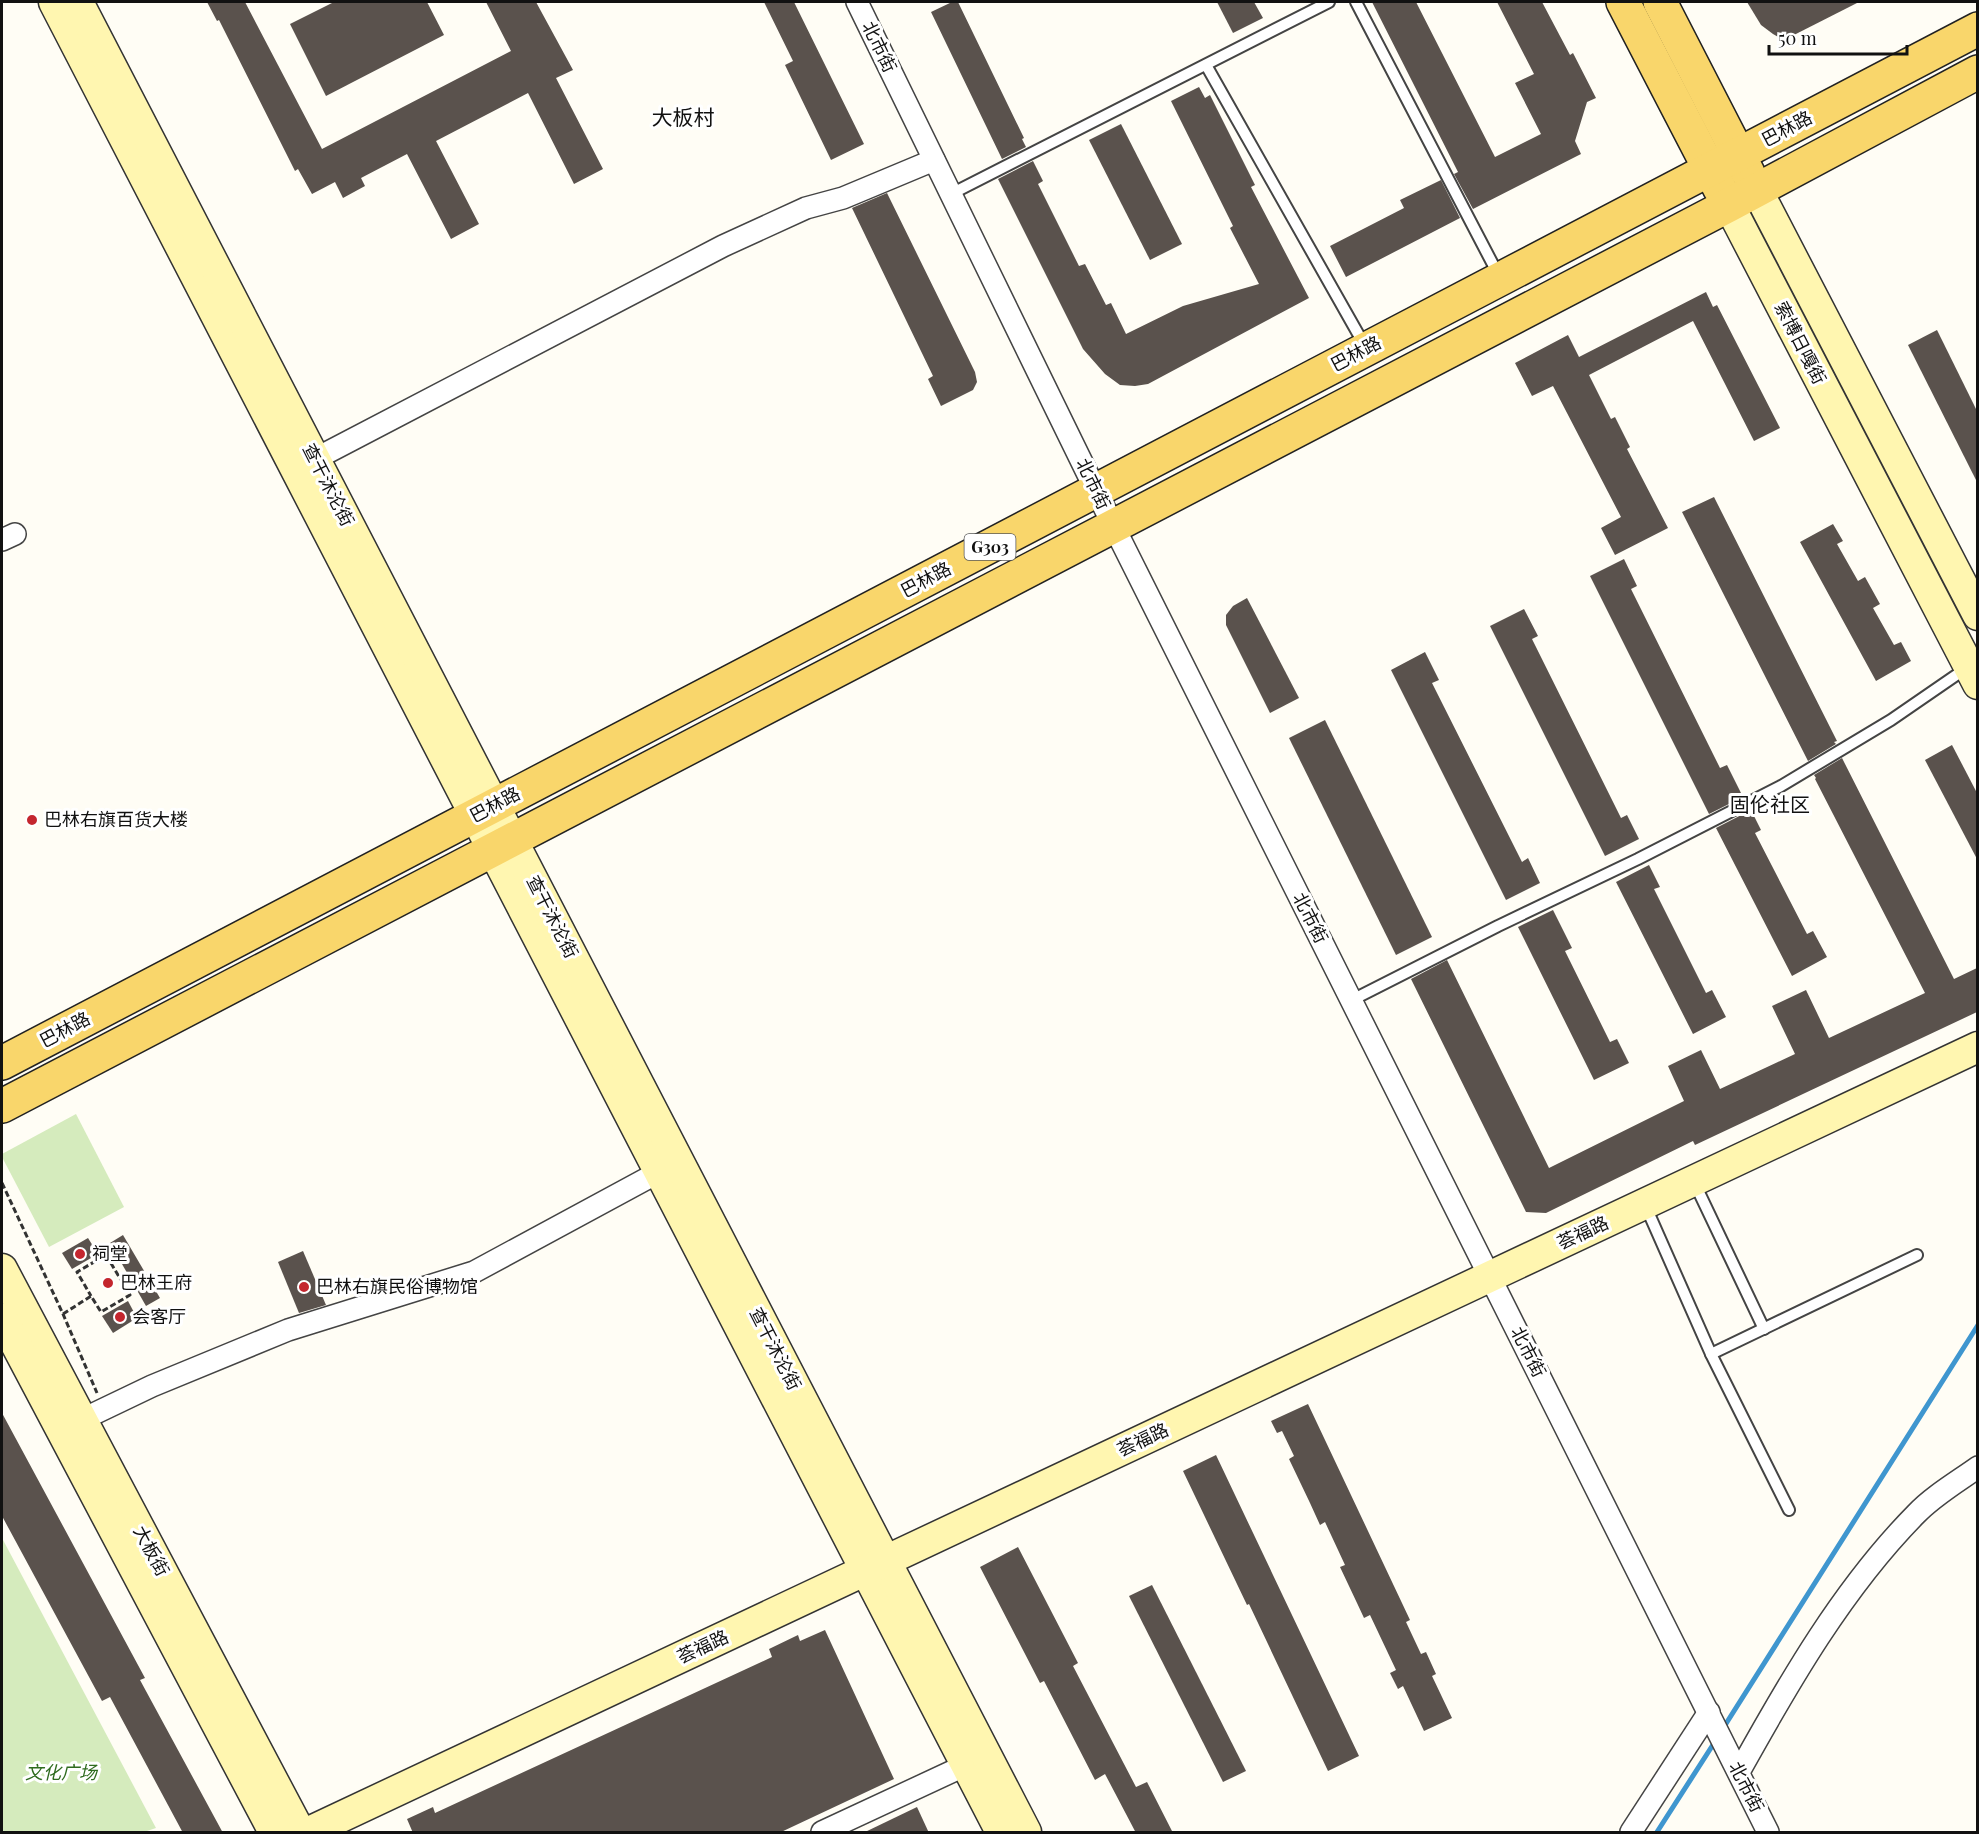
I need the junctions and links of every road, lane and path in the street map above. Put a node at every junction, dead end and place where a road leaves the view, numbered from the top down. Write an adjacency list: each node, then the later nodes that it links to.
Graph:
1 (54, 2): 24 (street, 查干沐沦街)
2 (78, 2): 19 (street, 查干沐沦街)
3 (857, 2): 12 (street, 北市街)
4 (1329, 2): 9 (lane)
5 (1356, 2): 17 (lane)
6 (1623, 2): 13 (main road, 索博日嘎街)
7 (1660, 2): 11 (main road, 索博日嘎街)
8 (1977, 29): 11 (main road, 巴林路 / G303)
9 (1206, 65): 15 (lane); 18 (lane)
10 (1977, 72): 14 (main road, 巴林路 / G303)
11 (1739, 154): 13 (main road, 巴林路 / G303); 14 (main road, 索博日嘎街)
12 (934, 160): 15 (street, 北市街); 19 (street)
13 (1710, 169): 16 (main road, 索博日嘎街); 17 (main road, 巴林路 / G303)
14 (1758, 190): 16 (main road, 巴林路 / G303); 22 (street, 索博日嘎街)
15 (951, 194): 20 (street, 北市街)
16 (1729, 205): 21 (main road, 巴林路 / G303); 23 (street, 索博日嘎街)
17 (1500, 279): 18 (main road, 巴林路 / G303)
18 (1367, 348): 20 (main road, 巴林路 / G303)
19 (315, 459): 24 (street, 查干沐沦街)
20 (1096, 491): 21 (street, 北市街); 24 (main road, 巴林路 / G303)
21 (1114, 525): 25 (main road, 巴林路 / G303); 26 (street, 北市街)
22 (1977, 615)
23 (1973, 676): 26 (lane)
24 (485, 811): 25 (street, 查干沐沦街); 28 (main road, 巴林路 / G303)
25 (502, 845): 29 (main road, 巴林路 / G303); 30 (street, 查干沐沦街); 45 (street, 查干沐沦街)
26 (1352, 1000): 36 (street, 北市街)
27 (1977, 1047): 31 (street, 荟福路)
28 (2, 1063)
29 (2, 1106)
30 (659, 1172): 42 (street); 45 (street, 查干沐沦街)
31 (1693, 1180): 33 (street, 荟福路); 40 (lane)
32 (2, 1183): 38 (path)
33 (1644, 1204): 36 (street, 荟福路); 41 (lane)
34 (1917, 1255): 40 (lane)
35 (2, 1269): 42 (street, 大板街)
36 (1490, 1276): 45 (street, 荟福路); 46 (street, 北市街)
37 (91, 1296): 37 (path); 38 (path)
38 (63, 1314): 42 (path)
39 (2, 1318): 49 (street, 大板街)
40 (1764, 1329): 41 (lane)
41 (1711, 1354): 44 (lane)
42 (93, 1414): 50 (street, 大板街)
43 (1977, 1467): 48 (street)
44 (1789, 1510)
45 (875, 1566): 47 (street, 查干沐沦街); 51 (street, 荟福路); 54 (street, 查干沐沦街)
46 (1709, 1712): 48 (street, 北市街); 55 (street)
47 (966, 1765): 52 (street); 53 (street, 查干沐沦街)
48 (1739, 1772): 56 (street, 北市街)
49 (274, 1833)
50 (300, 1833)
51 (309, 1833)
52 (822, 1833)
53 (1001, 1833)
54 (1026, 1833)
55 (1631, 1833)
56 (1768, 1833)

